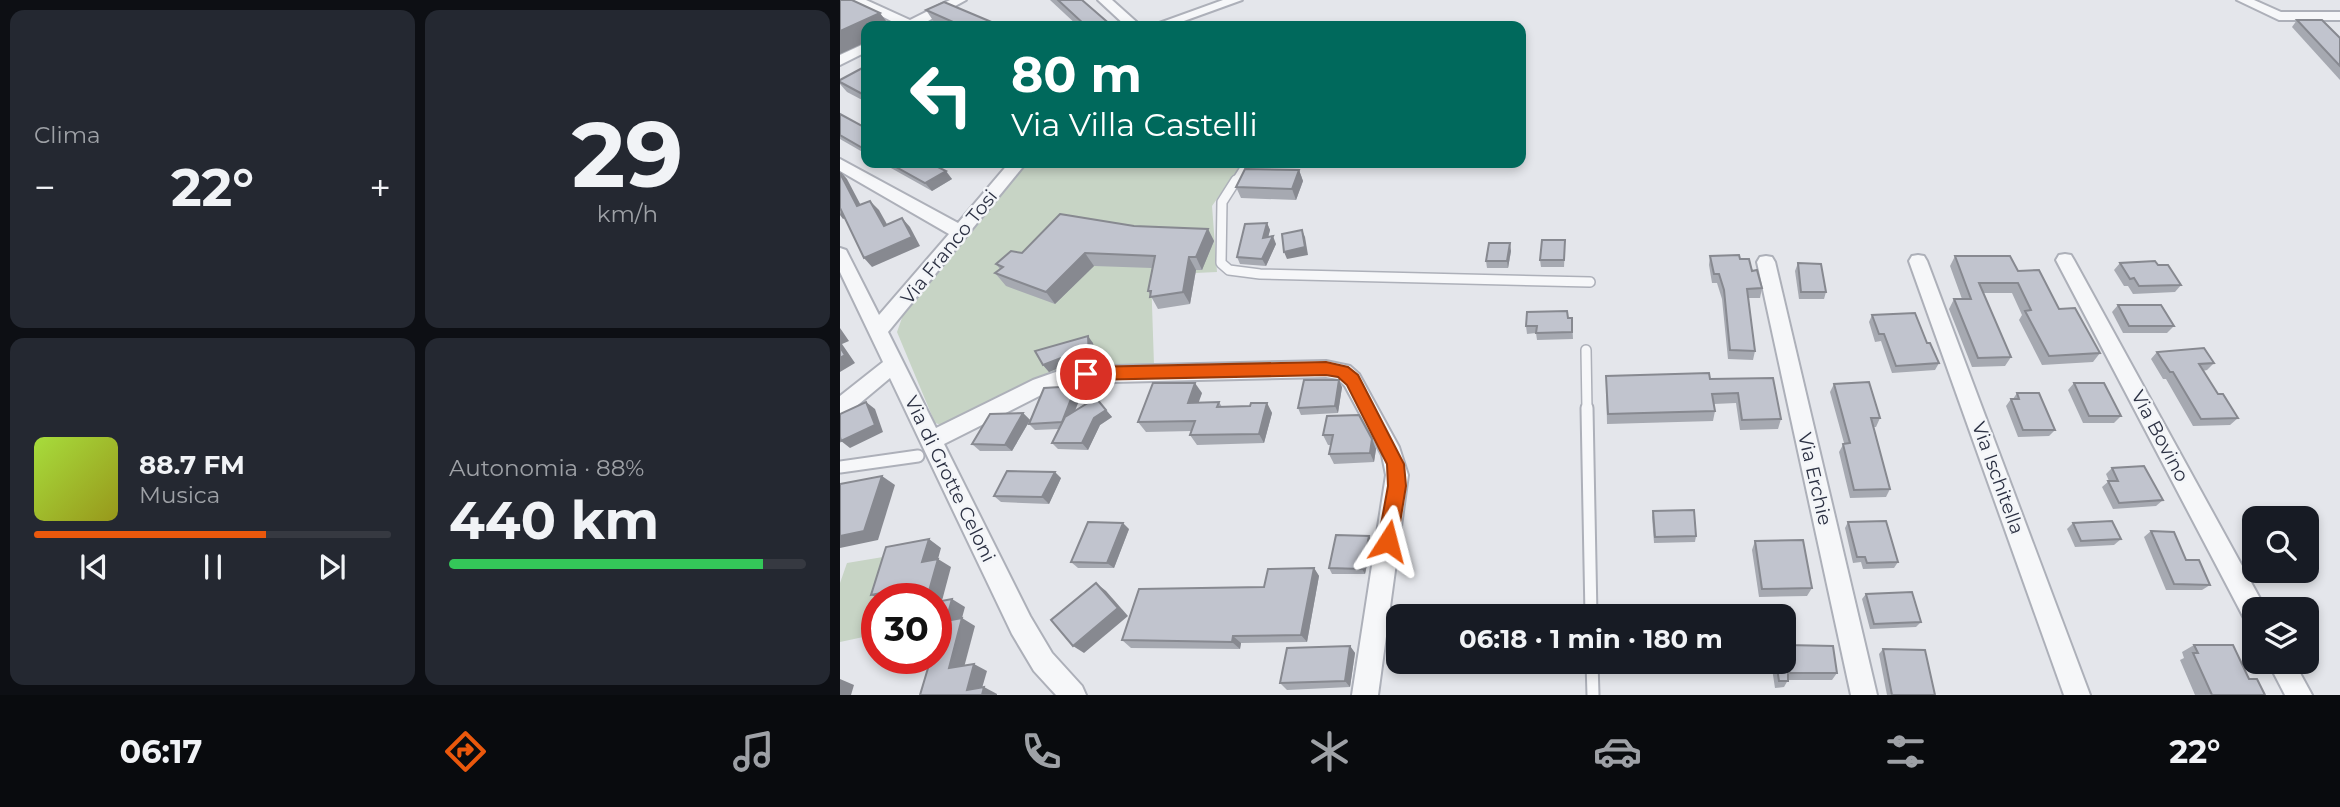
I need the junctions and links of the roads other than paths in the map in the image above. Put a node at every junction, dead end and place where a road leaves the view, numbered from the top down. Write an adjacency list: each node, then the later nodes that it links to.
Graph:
1 (856, 0): 7 (street)
2 (960, 0): 8 (street)
3 (1104, 0): 9 (street)
4 (1236, 0): 10 (street)
5 (2243, 0): 6 (street)
6 (2337, 19)
7 (900, 21)
8 (920, 21)
9 (1128, 21)
10 (1173, 21)
11 (861, 50): 12 (street)
12 (840, 61)
13 (840, 164): 16 (street)
14 (1014, 168): 16 (street, Via Franco Tosi)
15 (1243, 168): 21 (lane)
16 (961, 233): 22 (street, Via Franco Tosi)
17 (840, 254): 22 (street, Via di Grotte Celoni)
18 (2065, 260): 28 (street, Via Bovino)
19 (1918, 261): 36 (street, Via Ischitella)
20 (1766, 262): 35 (street, Via Erchie)
21 (1590, 282)
22 (878, 330): 24 (street, Via di Grotte Celoni)
23 (1586, 351): 29 (lane)
24 (895, 363): 25 (street); 26 (street, Via di Grotte Celoni)
25 (840, 408)
26 (925, 448): 27 (lane); 32 (street, Via di Grotte Celoni); 33 (street)
27 (840, 467)
28 (2246, 597)
29 (1591, 604)
30 (1592, 674): 34 (lane)
31 (2288, 674): 37 (street)
32 (1073, 695)
33 (1365, 695)
34 (1592, 695)
35 (1864, 695)
36 (2077, 695)
37 (2299, 695)

